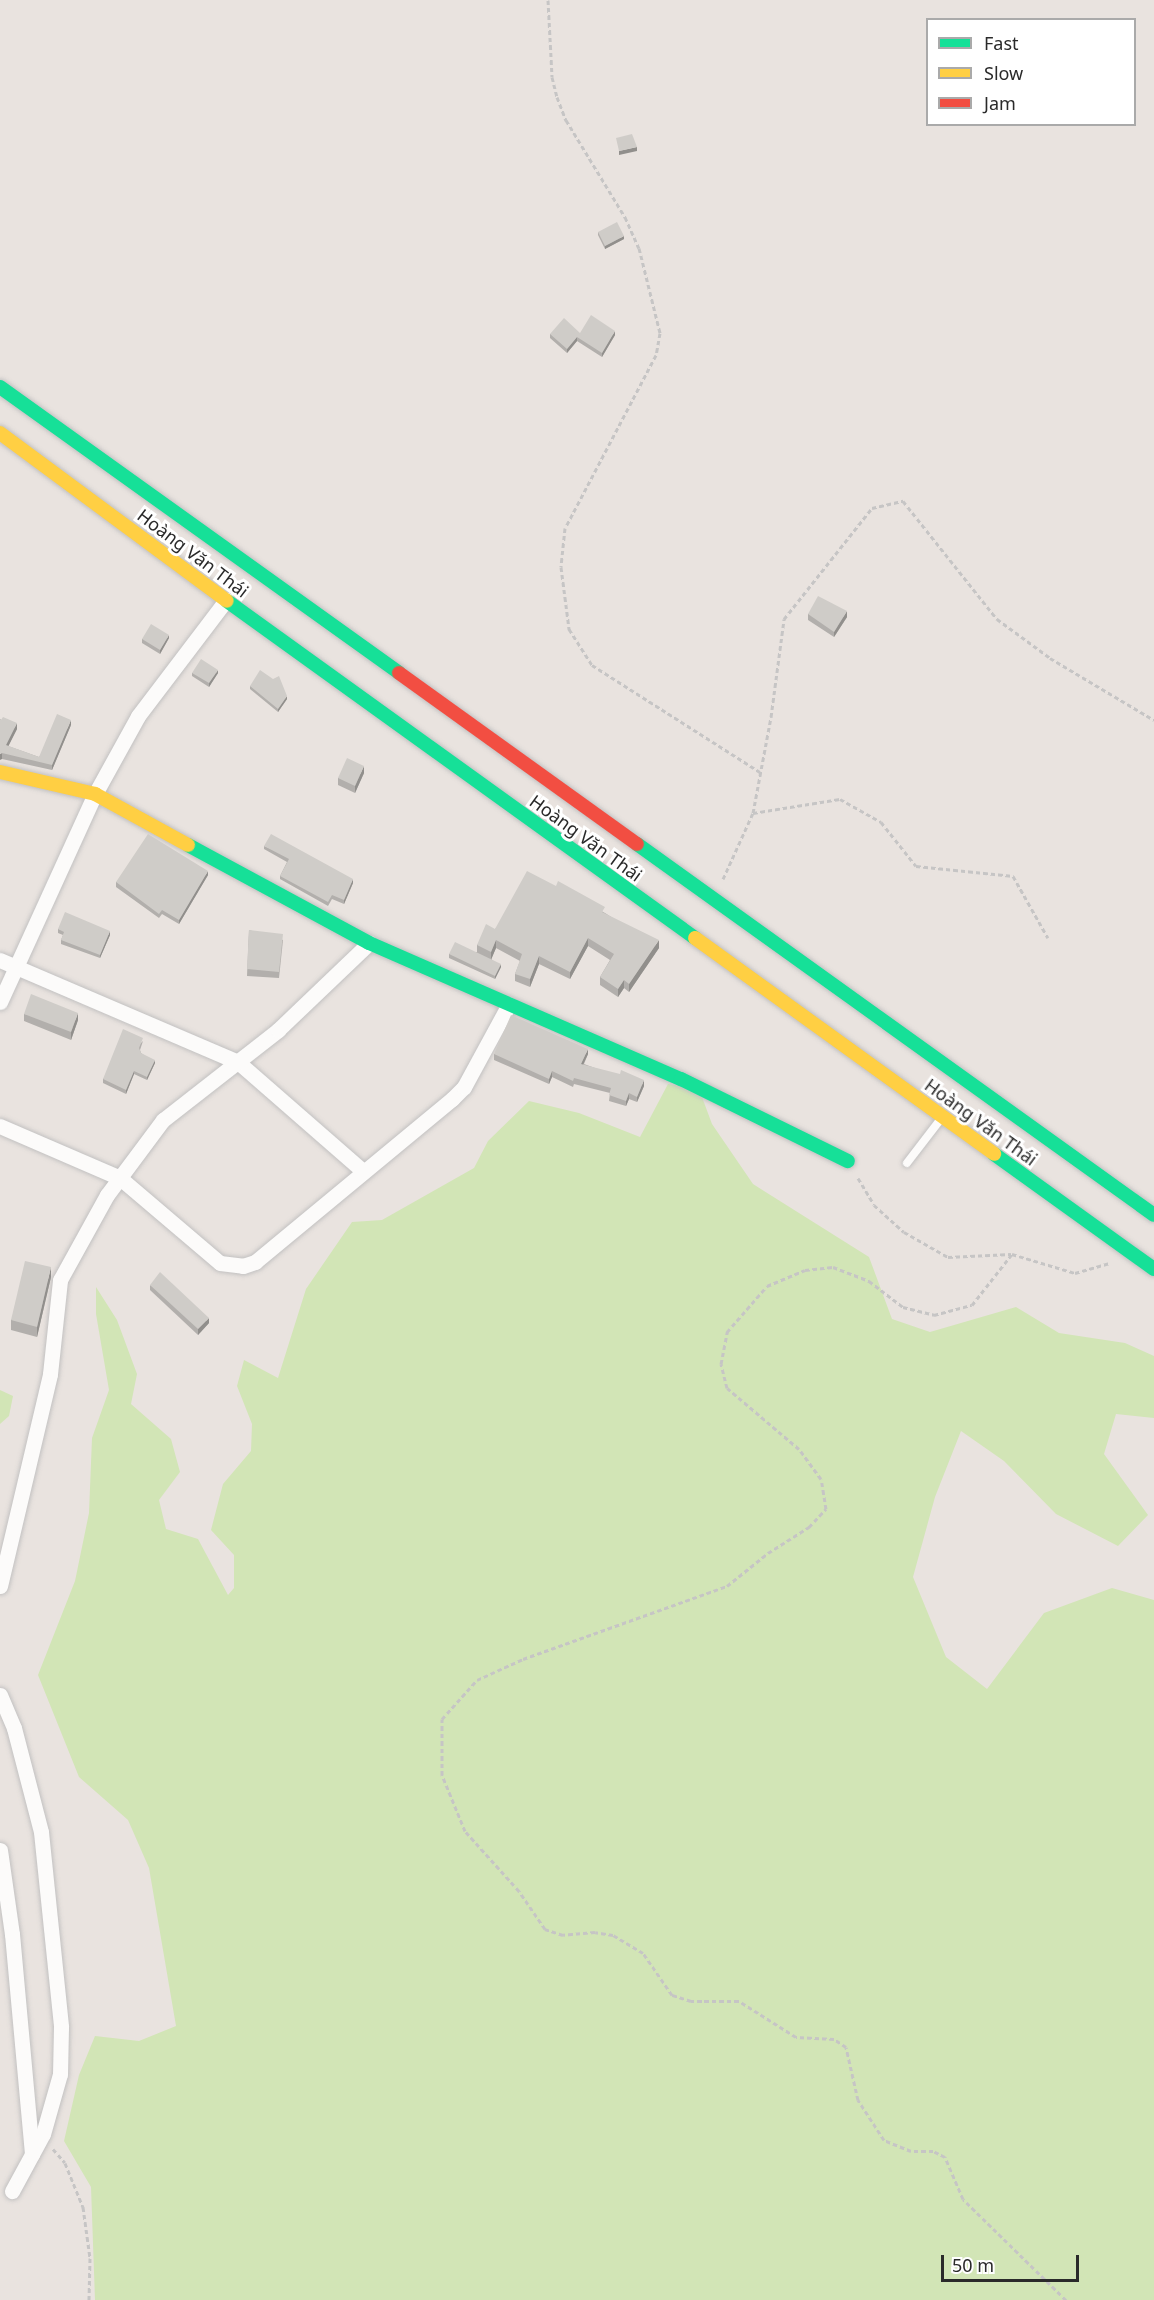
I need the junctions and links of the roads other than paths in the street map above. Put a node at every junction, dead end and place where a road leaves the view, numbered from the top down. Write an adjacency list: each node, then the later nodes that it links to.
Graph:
1 (0, 387): 3 (main road, Hoàng Văn Thái)
2 (0, 433): 4 (main road, Hoàng Văn Thái)
3 (243, 576): 4 (main road); 19 (main road, Hoàng Văn Thái)
4 (226, 600): 6 (street); 13 (main road, Hoàng Văn Thái)
5 (0, 772): 6 (main road)
6 (95, 794): 7 (main road); 9 (street)
7 (369, 943): 11 (main road); 12 (street)
8 (0, 960): 9 (street)
9 (16, 967): 10 (street); 12 (street)
10 (0, 1002)
11 (509, 1004): 15 (main road); 17 (street)
12 (238, 1062): 17 (street); 18 (street)
13 (943, 1117): 16 (lane); 20 (main road, Hoàng Văn Thái)
14 (0, 1126): 18 (street)
15 (848, 1161)
16 (907, 1163)
17 (363, 1171): 18 (street)
18 (120, 1178): 21 (street)
19 (1154, 1215)
20 (1154, 1269)
21 (0, 1586)
22 (0, 1695): 24 (street)
23 (0, 1850): 24 (street)
24 (32, 2155): 25 (street)
25 (12, 2191)

